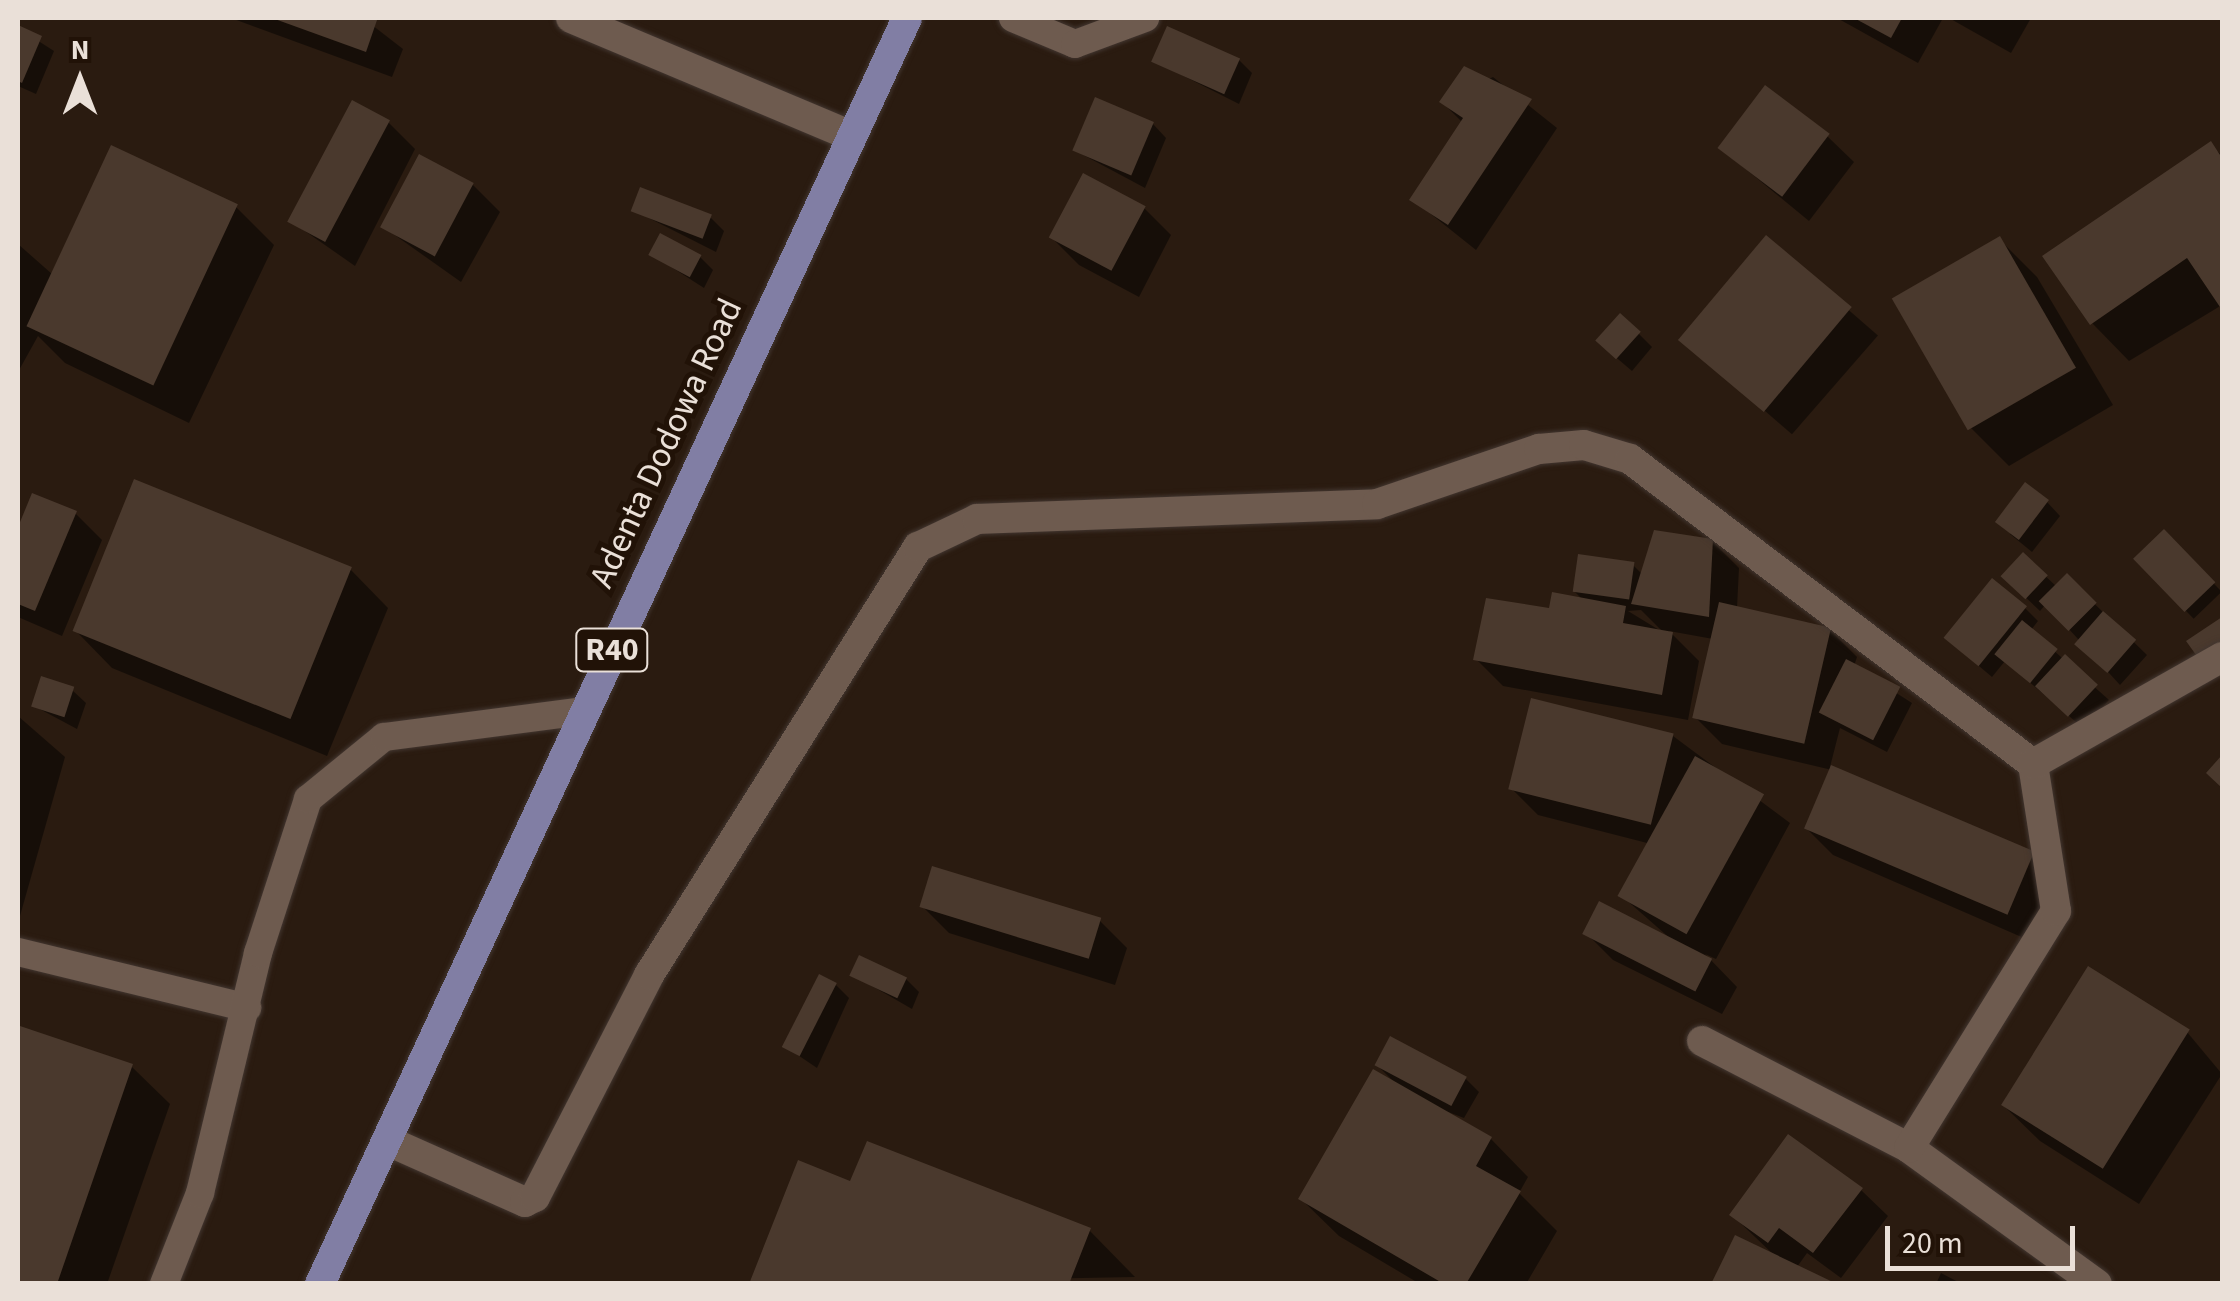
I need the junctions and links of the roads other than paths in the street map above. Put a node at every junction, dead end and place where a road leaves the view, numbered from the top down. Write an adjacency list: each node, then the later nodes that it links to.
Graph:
1 (570, 18): 5 (street)
2 (907, 18): 5 (main road, Adenta Dodowa Road / R40)
3 (1013, 18): 4 (lane)
4 (1145, 18)
5 (849, 135): 7 (main road, Adenta Dodowa Road / R40)
6 (2222, 657): 8 (street)
7 (584, 711): 10 (lane); 12 (main road, Adenta Dodowa Road / R40)
8 (2033, 764): 12 (street); 13 (street)
9 (18, 952): 10 (lane)
10 (247, 1008): 14 (lane)
11 (1702, 1042): 13 (street)
12 (388, 1141): 15 (main road, Adenta Dodowa Road / R40)
13 (1909, 1148): 16 (street)
14 (164, 1284)
15 (320, 1284)
16 (2097, 1284)

